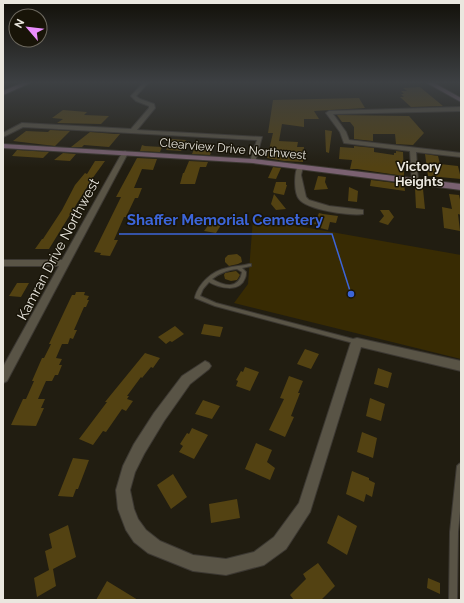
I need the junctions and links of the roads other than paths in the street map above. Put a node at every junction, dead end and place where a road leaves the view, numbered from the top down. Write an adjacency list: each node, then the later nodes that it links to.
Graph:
1 (149, 111): 3 (street)
2 (390, 111): 6 (street)
3 (133, 131): 4 (street); 9 (street)
4 (3, 135)
5 (3, 146): 7 (street, Clearview Drive Northwest)
6 (413, 150): 8 (street); 11 (street)
7 (125, 153): 9 (street, Clearview Drive Northwest); 15 (street, Kamran Drive Northwest)
8 (461, 155)
9 (253, 161): 10 (street, Clearview Drive Northwest)
10 (300, 166): 11 (street, Clearview Drive Northwest); 13 (street)
11 (416, 181): 12 (street, Clearview Drive Northwest)
12 (461, 187)
13 (360, 212)
14 (3, 263): 15 (street)
15 (65, 264): 22 (street, Kamran Drive Northwest)
16 (249, 265): 17 (lane)
17 (239, 268): 18 (lane); 18 (lane)
18 (209, 280): 19 (lane)
19 (356, 342): 20 (street); 21 (street)
20 (206, 366)
21 (461, 366)
22 (3, 378)
23 (461, 466): 24 (lane)
24 (453, 600)

